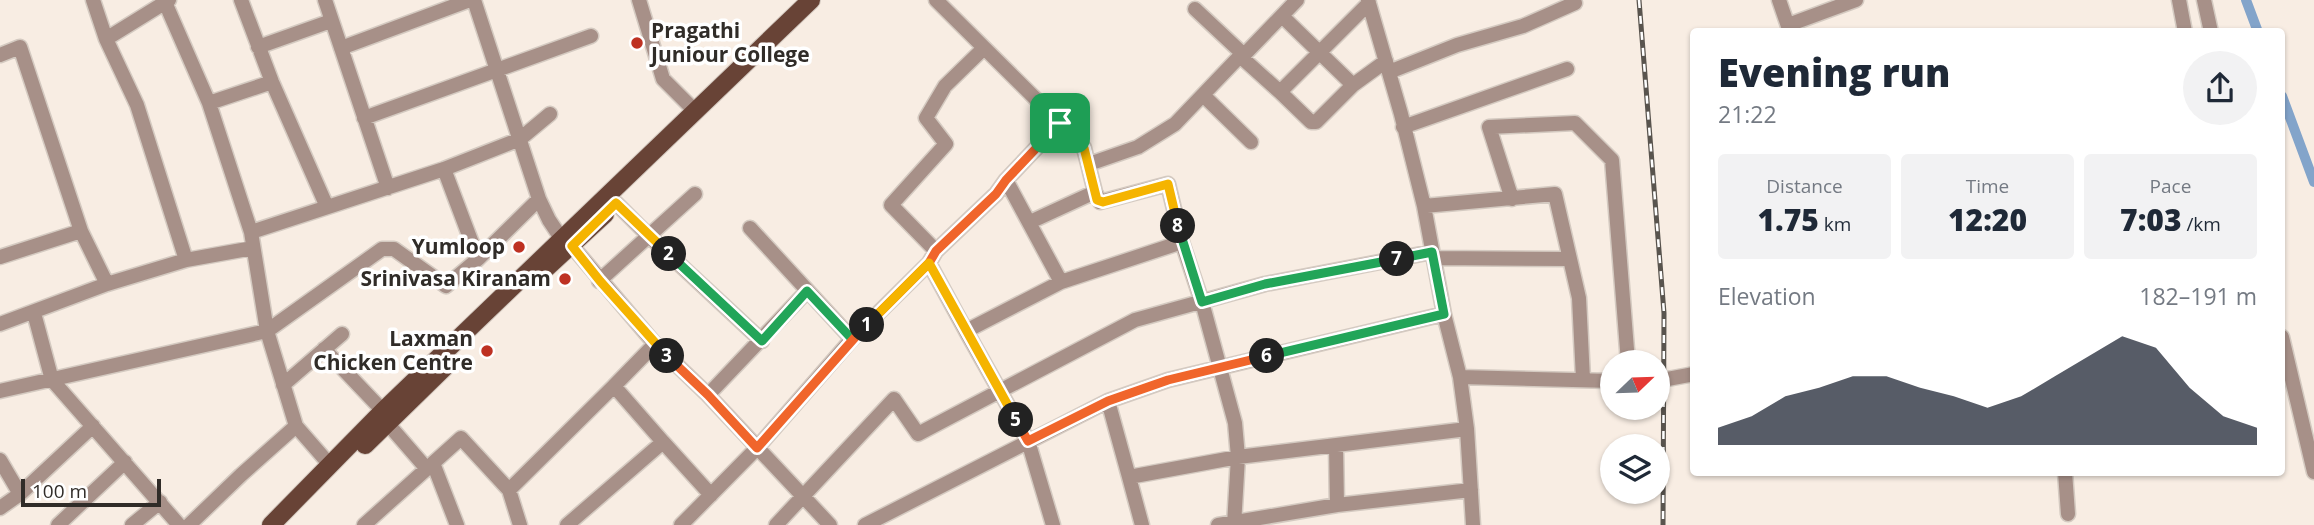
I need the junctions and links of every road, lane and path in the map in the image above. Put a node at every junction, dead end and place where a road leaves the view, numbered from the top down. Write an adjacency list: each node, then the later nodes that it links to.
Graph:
1 (93, 0): 24 (street)
2 (241, 0): 25 (street)
3 (325, 0): 19 (street)
4 (472, 0): 26 (street); 32 (street)
5 (639, 0): 38 (street)
6 (811, 0): 38 (main road)
7 (826, 0): 53 (main road)
8 (936, 0): 27 (street)
9 (1297, 0): 18 (street)
10 (1779, 0): 20 (street)
11 (1856, 0): 20 (street)
12 (2179, 0): 21 (street)
13 (2204, 0): 22 (street)
14 (166, 1): 24 (street); 37 (street)
15 (1368, 2): 28 (street); 30 (street)
16 (1575, 3): 30 (street)
17 (1195, 9): 18 (street)
18 (1282, 16): 28 (street)
19 (331, 20): 25 (street); 26 (street)
20 (1789, 28)
21 (2184, 28)
22 (2210, 28)
23 (591, 36): 32 (street)
24 (106, 38): 69 (street)
25 (258, 47): 33 (street)
26 (341, 48): 40 (street)
27 (984, 48): 41 (street); 66 (street)
28 (1320, 53): 34 (street); 35 (street)
29 (0, 55): 58 (street)
30 (1387, 66): 34 (street); 42 (street)
31 (1567, 69): 42 (street)
32 (498, 70): 40 (street); 43 (street)
33 (272, 82): 37 (street); 55 (street)
34 (1353, 85): 35 (street)
35 (1280, 92): 36 (street)
36 (1203, 95): 44 (street); 45 (street)
37 (209, 103): 59 (street)
38 (695, 112): 61 (main road)
39 (550, 114): 43 (street)
40 (363, 118): 48 (street)
41 (1060, 123): 45 (street); 47 (street)
42 (1403, 127): 54 (street)
43 (520, 139): 46 (street); 51 (street)
44 (1251, 142)
45 (1089, 164): 49 (street)
46 (444, 169): 48 (street); 67 (street)
47 (1006, 180): 56 (street); 66 (street)
48 (388, 188): 55 (street)
49 (1095, 192): 56 (street); 62 (street)
50 (695, 194): 60 (street)
51 (540, 199): 61 (street); 67 (street)
52 (1512, 199): 54 (street); 68 (street); 85 (street)
53 (616, 203): 60 (street); 61 (main road)
54 (1424, 206): 64 (street)
55 (327, 207): 59 (street)
56 (1030, 222): 71 (street)
57 (750, 228): 73 (street)
58 (80, 230): 65 (street); 72 (street)
59 (251, 232): 63 (street)
60 (649, 236): 70 (street); 82 (street)
61 (567, 242): 70 (street); 100 (main road)
62 (1182, 242): 71 (street); 74 (street)
63 (253, 247): 69 (street); 78 (street)
64 (1433, 255): 68 (street); 74 (street); 76 (street)
65 (0, 257)
66 (932, 257): 79 (street); 81 (street)
67 (478, 259): 78 (street)
68 (1570, 259): 90 (street)
69 (186, 260): 72 (street)
70 (600, 281): 83 (street)
71 (1061, 282): 79 (street)
72 (107, 284): 75 (street)
73 (807, 291): 81 (street); 82 (street)
74 (1202, 302): 87 (street); 96 (street)
75 (34, 313): 77 (street); 92 (street)
76 (1444, 314): 87 (street); 89 (street)
77 (0, 324)
78 (267, 331): 92 (street); 94 (street)
79 (965, 331): 96 (street)
80 (342, 334): 84 (street)
81 (852, 339): 107 (street)
82 (762, 341): 98 (street)
83 (655, 344): 95 (street); 98 (street)
84 (324, 349): 94 (street); 100 (street)
85 (1627, 350)
86 (2285, 350): 113 (street)
87 (1219, 367): 99 (street); 108 (street)
88 (1690, 375): 91 (street)
89 (1460, 377): 90 (street); 103 (street)
90 (1583, 379): 93 (street)
91 (1670, 379)
92 (52, 380): 97 (street); 101 (street)
93 (1600, 380)
94 (283, 385): 102 (street)
95 (614, 386): 105 (street); 116 (street)
96 (1000, 390): 104 (street); 120 (street)
97 (0, 391)
98 (708, 395): 107 (street)
99 (1108, 401): 104 (street); 115 (street)
100 (385, 417): 111 (main road); 112 (street); 131 (main road)
101 (93, 426): 110 (street); 118 (street)
102 (296, 426): 111 (street); 129 (street)
103 (1467, 429): 106 (street); 117 (street)
104 (1028, 441): 139 (street); 140 (street)
105 (663, 442): 119 (street); 135 (street)
106 (1336, 445): 108 (street); 122 (street)
107 (757, 448): 119 (street); 120 (street)
108 (1238, 457): 115 (street); 125 (street)
109 (0, 460): 118 (street)
110 (125, 462): 121 (street); 126 (street)
111 (330, 464): 130 (main road)
112 (430, 466): 116 (street); 132 (street); 133 (street)
113 (2314, 472)
114 (2065, 476): 124 (street)
115 (1129, 477): 141 (street)
116 (509, 489): 134 (street)
117 (1471, 490): 122 (street); 143 (street)
118 (20, 494): 123 (street)
119 (711, 495): 136 (street)
120 (803, 496): 137 (street); 138 (street)
121 (160, 502): 127 (street); 128 (street)
122 (1337, 505): 125 (street)
123 (0, 508)
124 (2068, 514)
125 (1234, 523): 142 (street)
126 (58, 525)
127 (132, 525)
128 (179, 525)
129 (189, 525)
130 (271, 525)
131 (286, 525)
132 (364, 525)
133 (457, 525)
134 (520, 525)
135 (567, 525)
136 (681, 525)
137 (776, 525)
138 (830, 525)
139 (865, 525)
140 (1053, 525)
141 (1142, 525)
142 (1219, 525)
143 (1474, 525)

